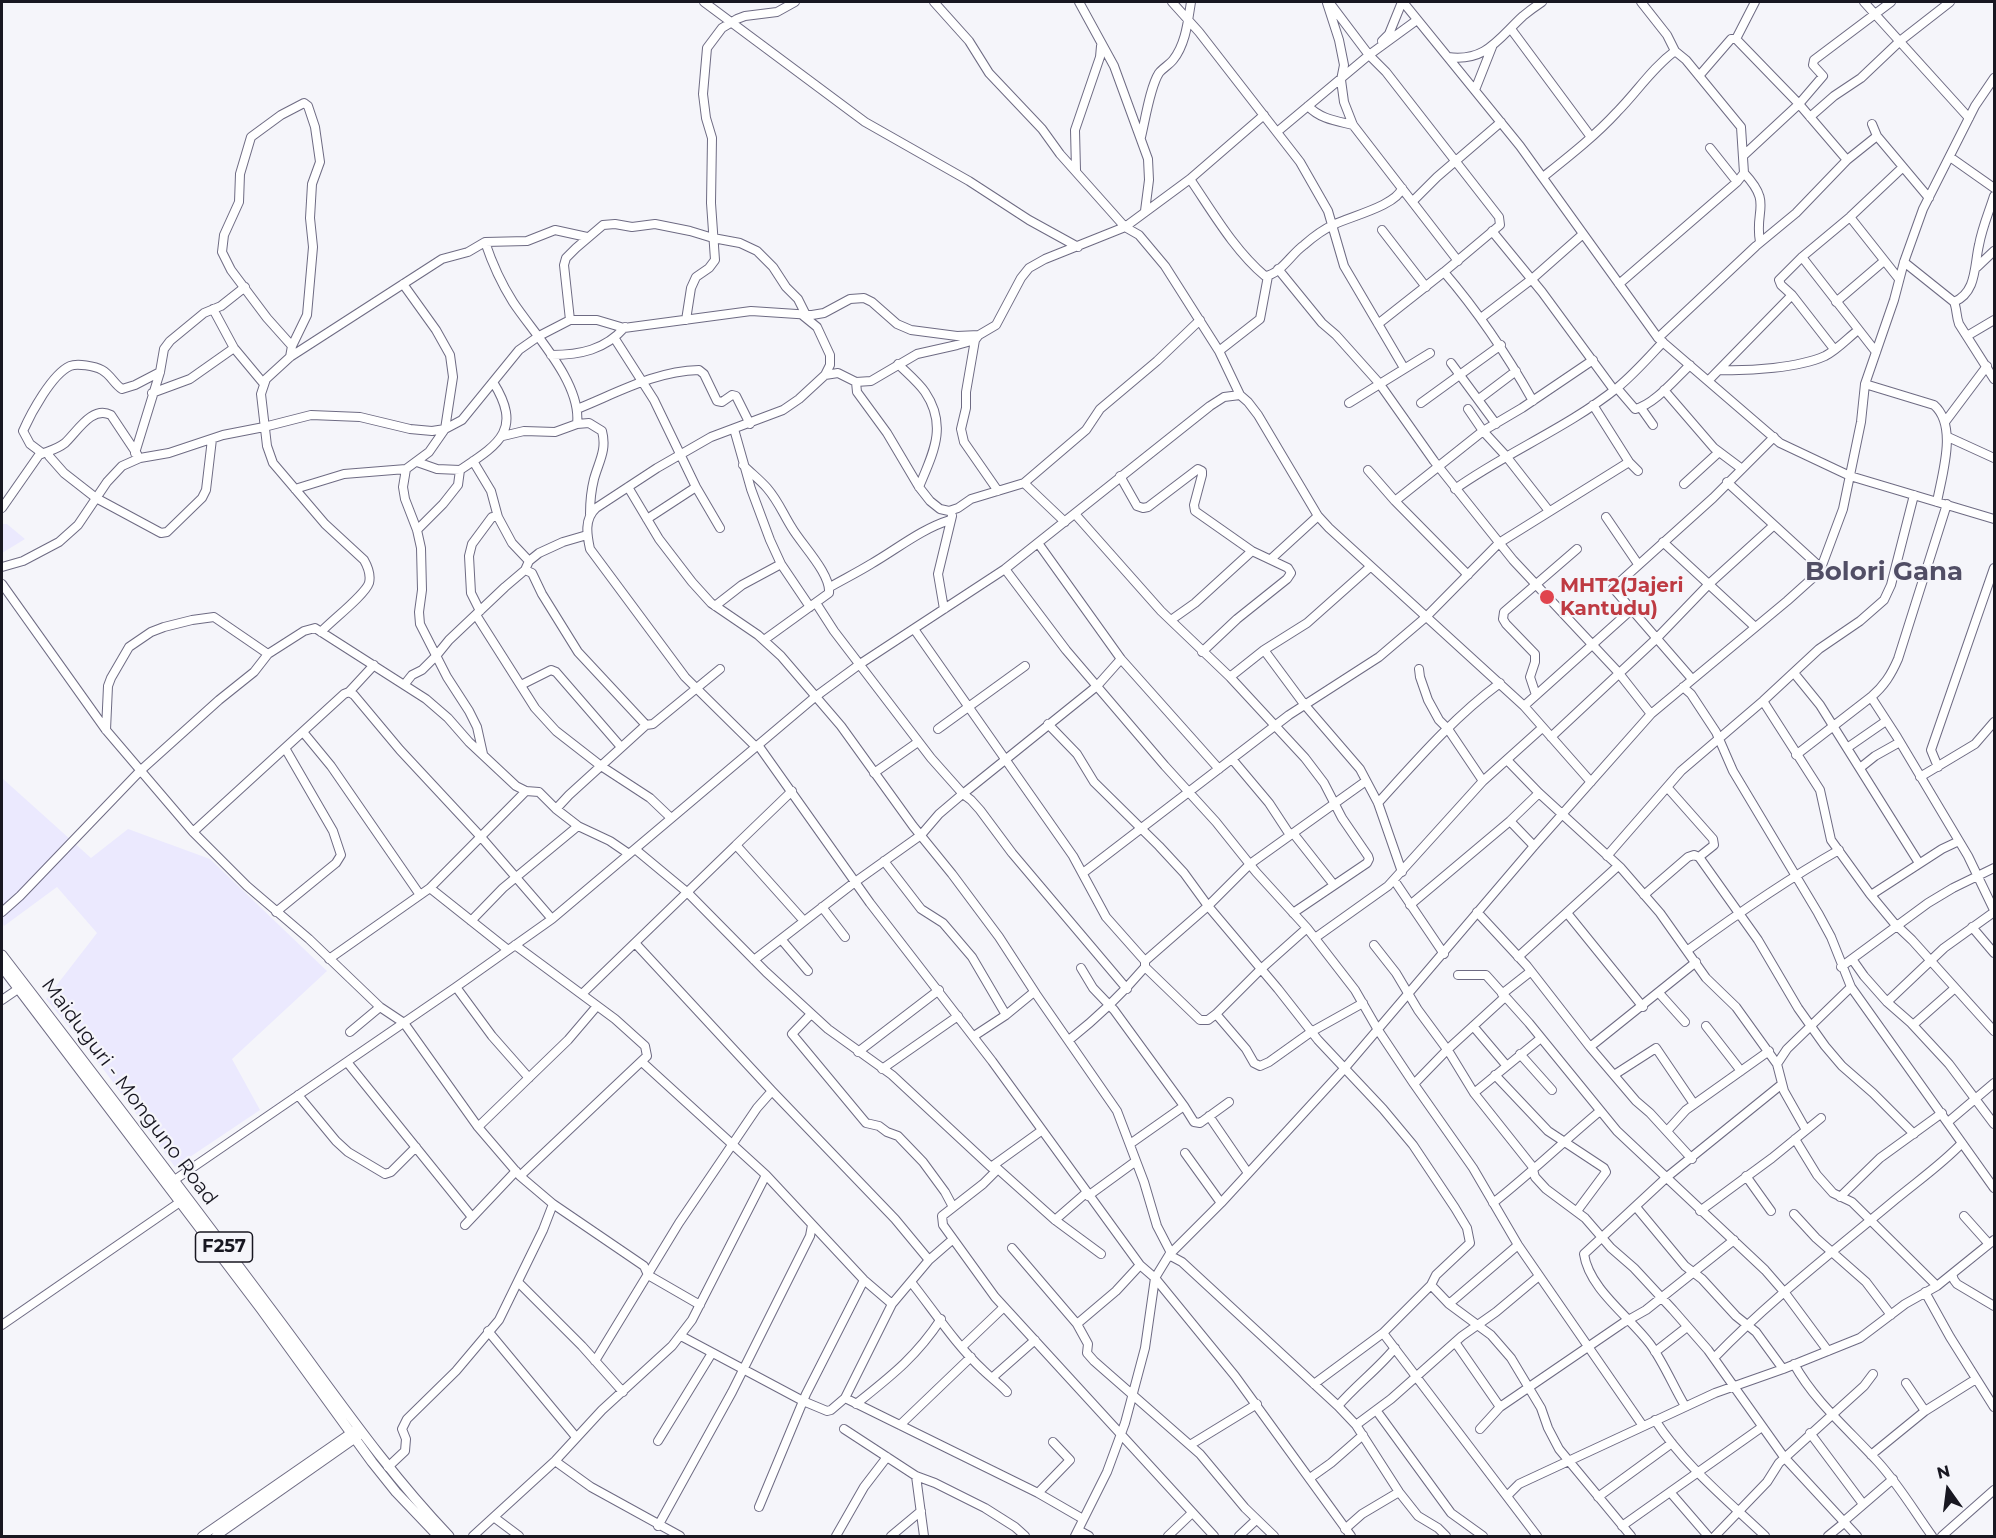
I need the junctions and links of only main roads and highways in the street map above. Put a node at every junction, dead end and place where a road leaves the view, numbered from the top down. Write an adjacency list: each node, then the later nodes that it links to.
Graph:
1 (2, 955): 3 (main road, Maiduguri - Monguno Road / F257)
2 (2, 966): 3 (main road, Maiduguri - Monguno Road / F257)
3 (183, 1200): 4 (main road, Maiduguri - Monguno Road / F257)
4 (357, 1433): 5 (main road, Maiduguri - Monguno Road / F257); 6 (main road, Maiduguri - Monguno Road / F257)
5 (438, 1536)
6 (449, 1536)

